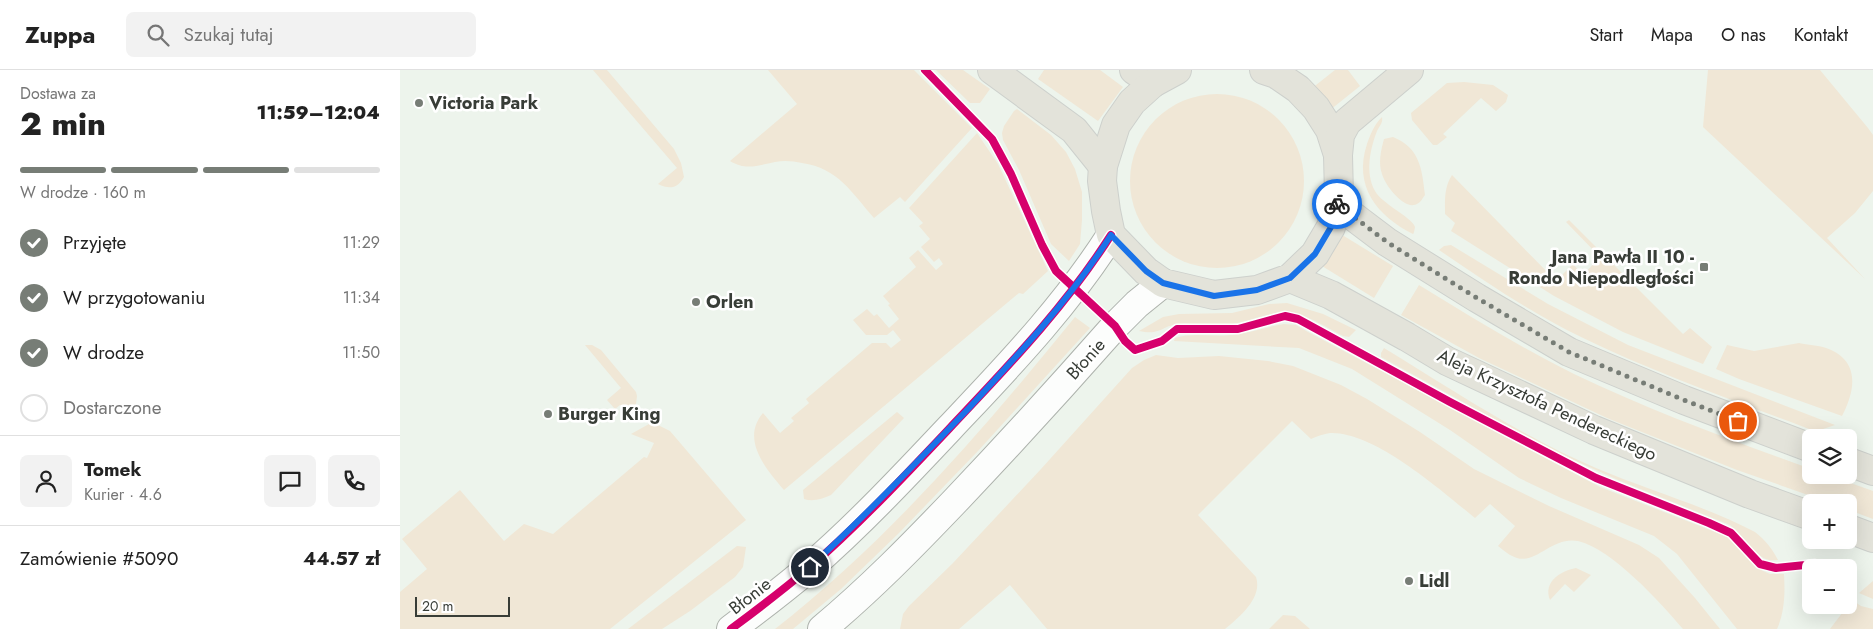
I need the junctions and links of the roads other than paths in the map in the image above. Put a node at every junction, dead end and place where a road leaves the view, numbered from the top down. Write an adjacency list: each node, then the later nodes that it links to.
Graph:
1 (992, 70): 7 (main road)
2 (1177, 70): 5 (main road)
3 (1409, 70): 6 (main road)
4 (1280, 71): 6 (main road)
5 (1144, 76): 7 (main road)
6 (1338, 155): 8 (main road)
7 (1104, 166): 9 (main road)
8 (1340, 196): 10 (main road); 12 (main road)
9 (1111, 235): 11 (main road); 18 (street, Błonie)
10 (1290, 278): 11 (main road); 15 (main road, Aleja Krzysztofa Pendereckiego)
11 (1163, 283): 19 (street, Błonie)
12 (1802, 445)
13 (1857, 465): 14 (main road)
14 (1873, 471)
15 (1802, 513)
16 (1857, 532): 17 (main road)
17 (1873, 538)
18 (731, 629)
19 (822, 629)

